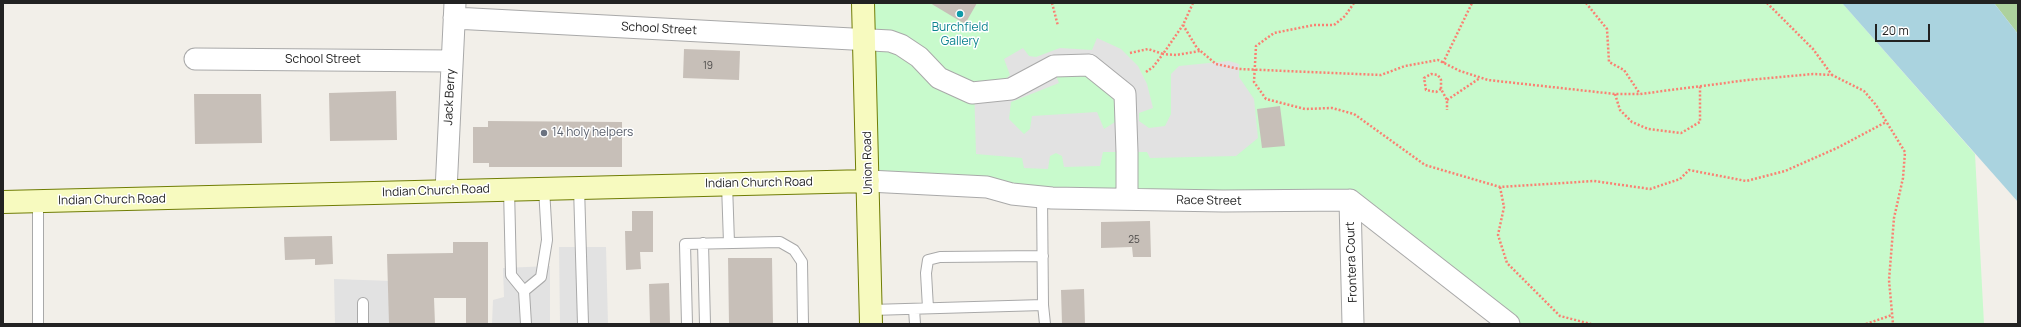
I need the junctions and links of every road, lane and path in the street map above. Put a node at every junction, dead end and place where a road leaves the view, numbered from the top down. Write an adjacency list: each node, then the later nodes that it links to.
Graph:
1 (863, 3): 11 (street, Union Road)
2 (1052, 3): 10 (path)
3 (1193, 3): 9 (path)
4 (1354, 3): 18 (path)
5 (1472, 3): 17 (path)
6 (1586, 3): 25 (path)
7 (1768, 3): 20 (path)
8 (454, 10): 11 (street, School Street); 16 (street, Jack Berry)
9 (1183, 24): 12 (path); 14 (path)
10 (1058, 26)
11 (865, 40): 29 (street, Union Road); 37 (street, School Street)
12 (1200, 51): 14 (path); 18 (path)
13 (1130, 54): 14 (path)
14 (1163, 54): 19 (path)
15 (195, 59): 16 (street, School Street)
16 (452, 61): 35 (street, Jack Berry)
17 (1443, 63): 18 (path); 21 (path)
18 (1255, 70): 32 (path)
19 (1146, 72)
20 (1832, 75): 22 (path); 28 (path)
21 (1480, 78): 24 (path); 26 (path)
22 (1700, 86): 24 (path); 25 (path)
23 (1441, 89): 23 (path); 26 (path)
24 (1615, 94): 25 (path)
25 (1640, 94)
26 (1447, 100): 27 (path)
27 (1447, 110)
28 (1886, 122): 32 (path); 49 (path)
29 (868, 181): 30 (street, Indian Church Road); 36 (street, Race Street); 50 (street, Union Road)
30 (727, 184): 31 (street, Indian Church Road); 42 (lane)
31 (580, 187): 33 (street, Indian Church Road); 54 (lane)
32 (1500, 187): 62 (path)
33 (544, 188): 34 (street, Indian Church Road); 44 (lane)
34 (509, 189): 35 (street, Indian Church Road); 44 (lane)
35 (446, 191): 39 (street, Indian Church Road)
36 (1042, 197): 37 (street, Race Street); 43 (lane)
37 (1127, 199): 38 (street, Race Street)
38 (1350, 200): 60 (street, Frontera Court); 61 (street)
39 (38, 201): 40 (street, Indian Church Road); 51 (lane)
40 (3, 202)
41 (703, 243): 42 (lane); 55 (lane); 56 (lane)
42 (729, 243): 57 (lane)
43 (1043, 256): 46 (lane); 47 (lane)
44 (524, 290): 53 (lane)
45 (363, 303): 52 (lane)
46 (1043, 305): 47 (lane); 59 (lane)
47 (928, 308): 48 (lane)
48 (914, 309): 50 (lane); 58 (lane)
49 (1892, 315): 63 (path); 64 (path)
50 (871, 317)
51 (38, 324)
52 (363, 324)
53 (526, 324)
54 (583, 324)
55 (687, 324)
56 (705, 324)
57 (803, 324)
58 (915, 324)
59 (1045, 324)
60 (1354, 324)
61 (1509, 324)
62 (1591, 324)
63 (1866, 324)
64 (1893, 324)

